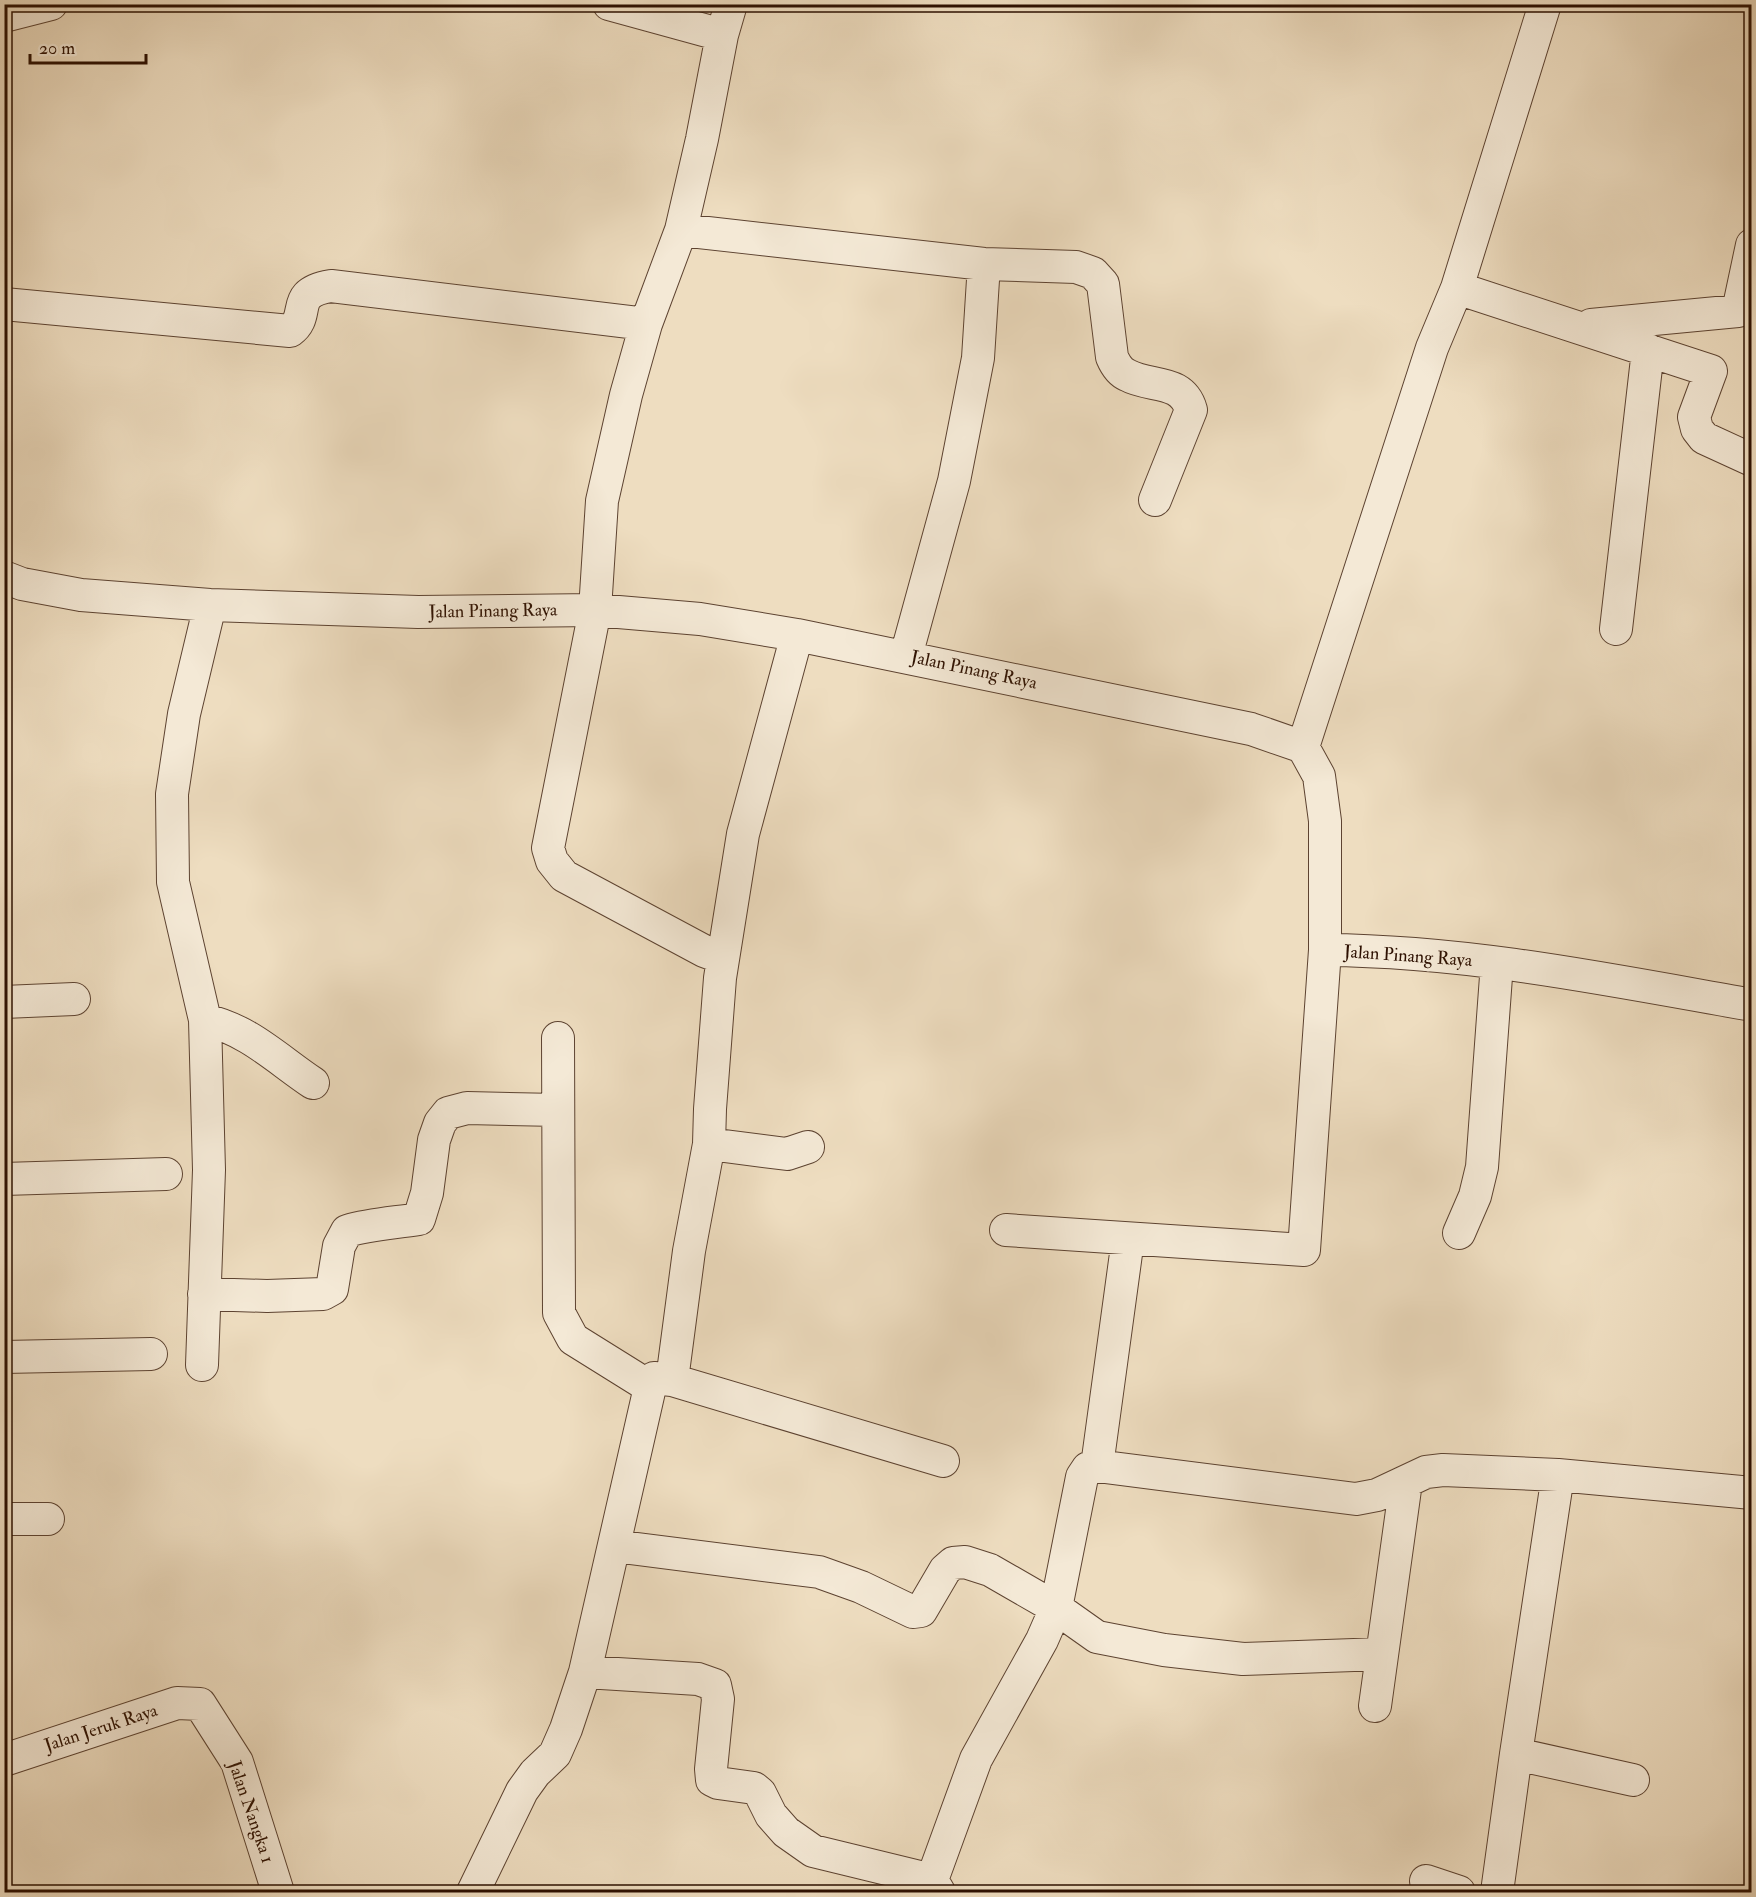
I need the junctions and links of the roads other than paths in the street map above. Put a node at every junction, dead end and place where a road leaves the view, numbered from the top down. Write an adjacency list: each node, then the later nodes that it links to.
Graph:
1 (51, 4): 5 (street)
2 (609, 4): 6 (street)
3 (731, 4): 6 (street)
4 (1545, 4): 10 (street)
5 (4, 16)
6 (722, 35): 7 (street)
7 (681, 230): 9 (street); 12 (street)
8 (1752, 245): 13 (street)
9 (984, 264): 16 (street); 22 (street)
10 (1457, 288): 13 (street); 23 (street)
11 (4, 304): 12 (street)
12 (646, 324): 19 (street)
13 (1575, 326): 14 (street)
14 (1648, 350): 15 (street); 20 (street)
15 (1752, 460)
16 (1155, 500)
17 (4, 577): 18 (street, Jalan Pinang Raya)
18 (210, 605): 19 (street, Jalan Pinang Raya); 30 (street)
19 (595, 610): 21 (street, Jalan Pinang Raya); 25 (street)
20 (1616, 629)
21 (797, 635): 22 (street, Jalan Pinang Raya); 25 (street)
22 (906, 657): 23 (street, Jalan Pinang Raya)
23 (1303, 747): 24 (street, Jalan Pinang Raya)
24 (1325, 950): 26 (street, Jalan Pinang Raya); 40 (street)
25 (723, 958): 34 (street)
26 (1497, 963): 29 (street, Jalan Pinang Raya); 39 (street)
27 (74, 999): 28 (street)
28 (4, 1002)
29 (1752, 1005)
30 (205, 1020): 32 (street); 41 (street)
31 (558, 1038): 33 (street)
32 (313, 1083)
33 (558, 1110): 41 (street); 45 (street)
34 (709, 1144): 35 (street); 45 (street)
35 (808, 1147)
36 (166, 1174): 37 (street)
37 (4, 1179)
38 (1006, 1230): 40 (street)
39 (1459, 1233)
40 (1128, 1239): 47 (street)
41 (204, 1294): 44 (street)
42 (151, 1354): 43 (street)
43 (4, 1357)
44 (202, 1365)
45 (661, 1384): 46 (street); 53 (street)
46 (944, 1461)
47 (1097, 1466): 49 (street); 54 (street)
48 (1558, 1475): 49 (street); 50 (street); 59 (street)
49 (1406, 1482): 55 (street)
50 (1752, 1493)
51 (4, 1519): 52 (street)
52 (48, 1519)
53 (614, 1546): 54 (street); 56 (street)
54 (1056, 1608): 55 (street); 63 (street)
55 (1383, 1654): 58 (street)
56 (585, 1672): 63 (street); 65 (street)
57 (200, 1704): 60 (street, Jalan Jeruk Raya); 64 (street, Jalan Nangka 1)
58 (1375, 1706)
59 (1516, 1754): 61 (street); 67 (street)
60 (4, 1760)
61 (1633, 1779)
62 (1426, 1881): 66 (street)
63 (935, 1886)
64 (278, 1893)
65 (473, 1893)
66 (1459, 1893)
67 (1497, 1893)

